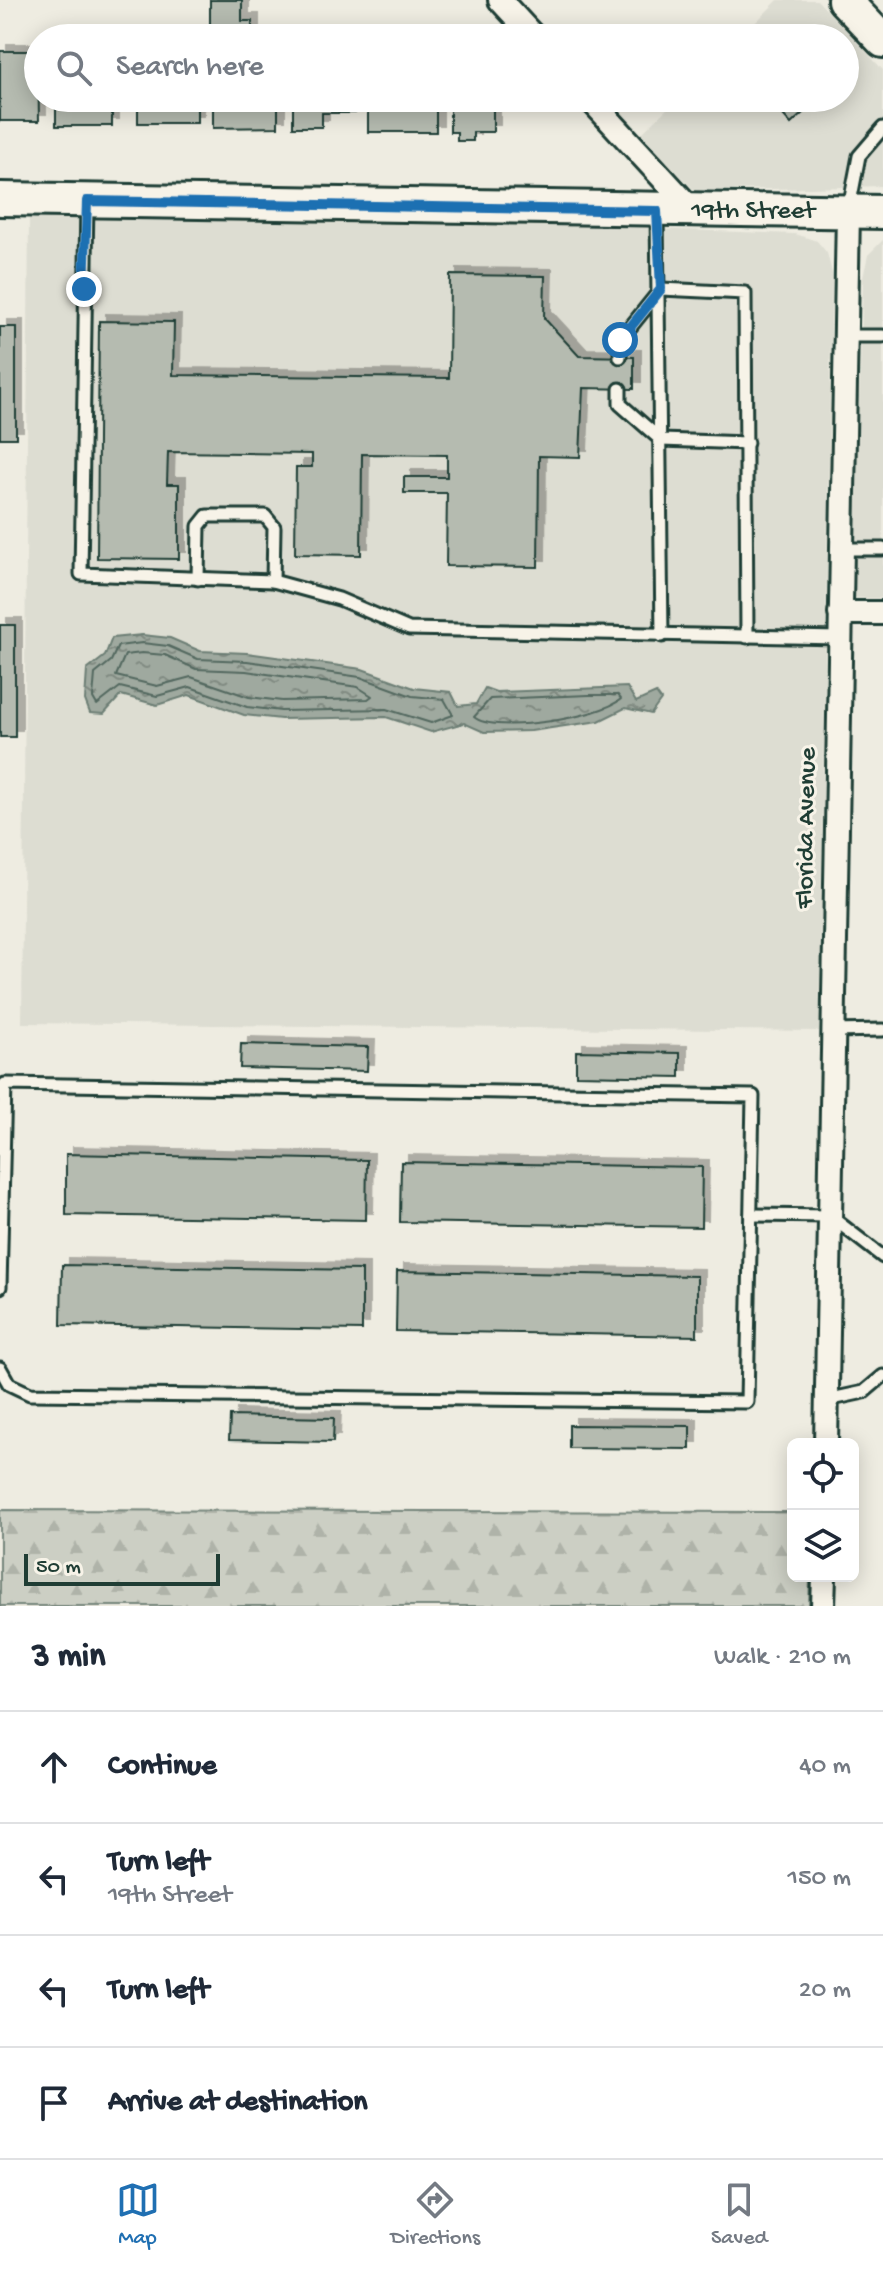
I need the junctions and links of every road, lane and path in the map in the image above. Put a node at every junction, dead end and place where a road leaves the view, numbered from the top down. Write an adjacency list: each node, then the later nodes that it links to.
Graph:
1 (500, 0): 3 (street)
2 (844, 0): 4 (main road)
3 (522, 24)
4 (883, 41)
5 (602, 112): 10 (street)
6 (883, 128): 11 (lane)
7 (0, 199): 8 (main road, 19th Street)
8 (87, 201): 9 (main road, 19th Street); 22 (lane)
9 (657, 211): 10 (main road, 19th Street); 13 (lane)
10 (693, 211): 11 (main road, 19th Street)
11 (848, 212): 12 (main road, 19th Street); 14 (street, Florida Avenue)
12 (883, 212)
13 (661, 289): 16 (lane); 18 (lane); 19 (lane)
14 (846, 336): 15 (lane); 20 (street, Florida Avenue)
15 (883, 336)
16 (620, 357)
17 (620, 389): 18 (lane)
18 (661, 440): 19 (lane); 26 (lane)
19 (747, 443): 27 (lane)
20 (841, 549): 21 (lane); 24 (street, Florida Avenue)
21 (883, 549)
22 (198, 579): 23 (lane); 23 (lane)
23 (273, 581): 26 (lane)
24 (840, 613): 25 (street); 28 (street, Florida Avenue)
25 (883, 613)
26 (662, 636): 27 (lane)
27 (747, 637): 28 (lane)
28 (839, 638): 30 (street, Florida Avenue)
29 (883, 1030): 30 (lane)
30 (833, 1031): 33 (street, Florida Avenue)
31 (2, 1081): 32 (lane); 35 (lane)
32 (751, 1215): 33 (lane); 36 (lane)
33 (830, 1216): 34 (lane); 38 (street, Florida Avenue)
34 (883, 1257)
35 (0, 1287)
36 (0, 1368)
37 (883, 1376): 38 (lane)
38 (827, 1400): 39 (street, Florida Avenue)
39 (826, 1438)
40 (824, 1582): 41 (street)
41 (823, 1606)

